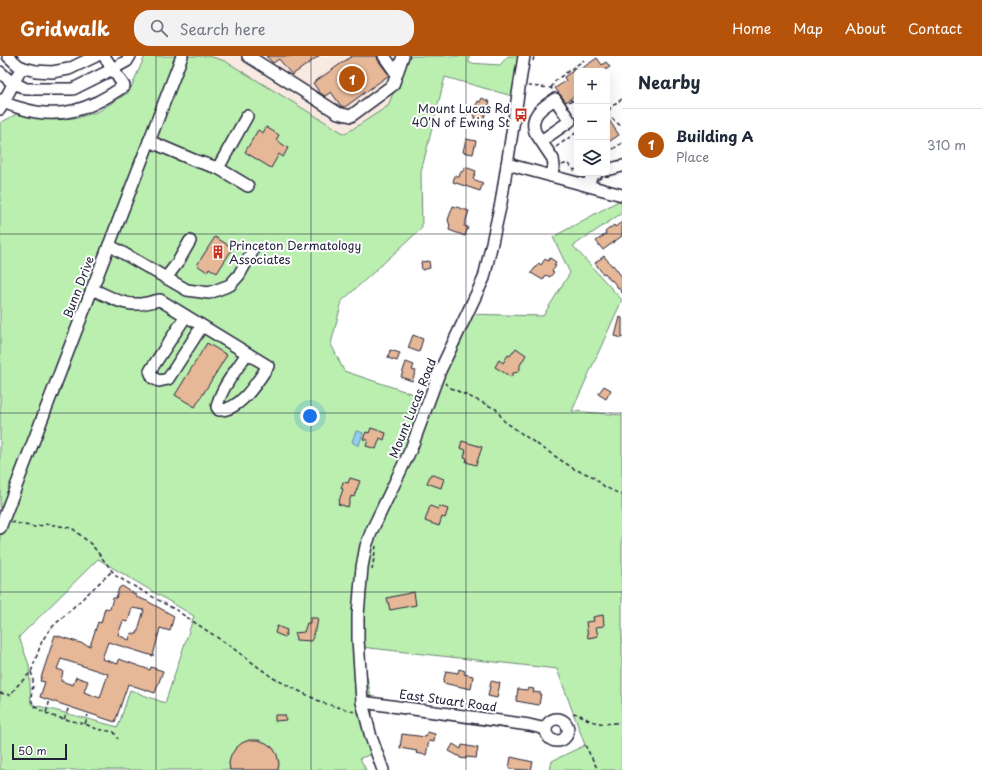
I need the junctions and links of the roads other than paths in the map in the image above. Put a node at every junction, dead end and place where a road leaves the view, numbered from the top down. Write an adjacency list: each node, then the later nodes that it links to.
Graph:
1 (8, 56): 10 (street)
2 (96, 56): 10 (street)
3 (104, 56): 11 (street)
4 (130, 56): 11 (street)
5 (182, 56): 18 (street, Bunn Drive)
6 (248, 56): 13 (street)
7 (384, 56): 13 (street)
8 (403, 56): 13 (street)
9 (524, 56): 19 (street, Mount Lucas Road)
10 (22, 67): 14 (street)
11 (113, 69): 14 (street); 15 (street)
12 (0, 72): 14 (street)
13 (396, 74)
14 (14, 83): 15 (street)
15 (1, 104)
16 (247, 116): 21 (street)
17 (541, 140): 23 (street)
18 (149, 141): 21 (street); 29 (street, Bunn Drive)
19 (507, 164): 23 (street); 37 (street, Mount Lucas Road)
20 (622, 166): 22 (street)
21 (218, 168): 26 (street)
22 (610, 169)
23 (551, 176): 25 (street)
24 (592, 176): 25 (street)
25 (588, 185): 27 (street)
26 (248, 186)
27 (622, 195)
28 (190, 241): 31 (street)
29 (108, 245): 31 (street); 32 (street, Bunn Drive)
30 (252, 252): 31 (street)
31 (166, 278)
32 (92, 289): 33 (street); 36 (street, Bunn Drive)
33 (186, 316): 34 (street); 34 (street)
34 (202, 326): 35 (street)
35 (247, 353): 35 (street)
36 (5, 525)
37 (360, 707): 38 (street, East Stuart Road); 39 (street, Mount Lucas Road)
38 (546, 730)
39 (383, 770)

